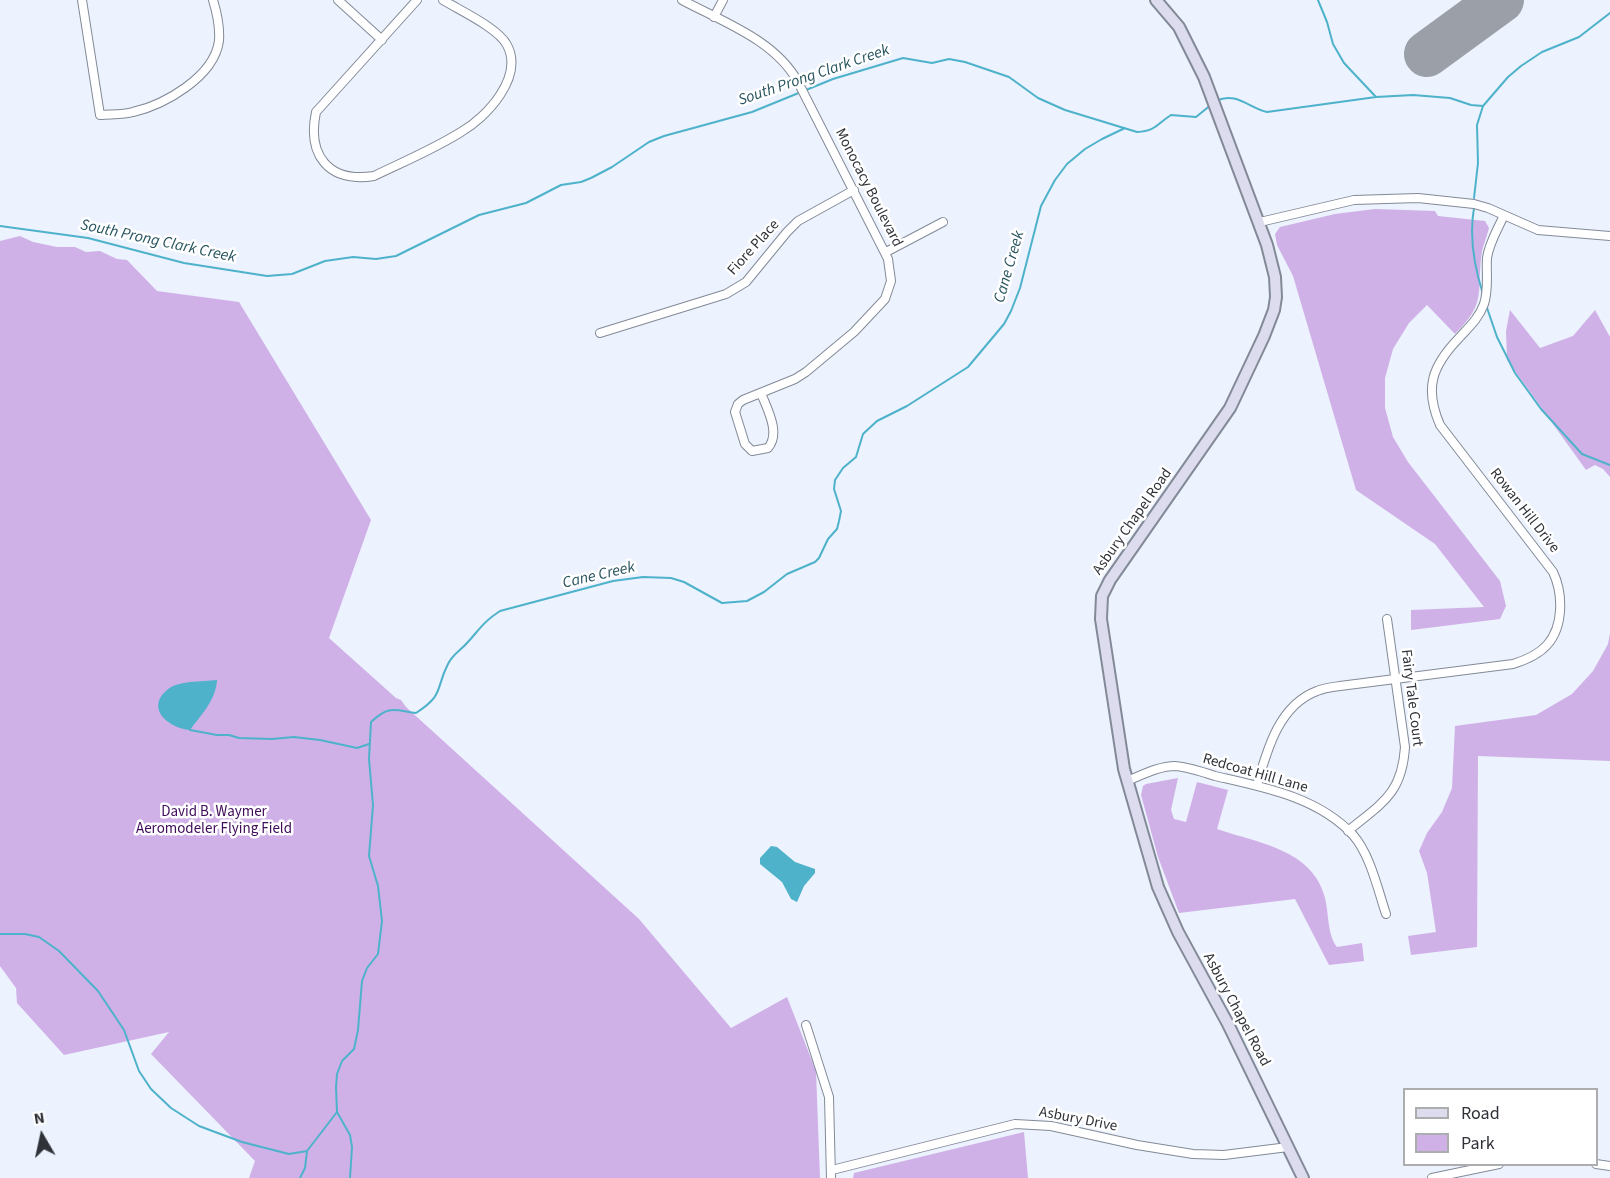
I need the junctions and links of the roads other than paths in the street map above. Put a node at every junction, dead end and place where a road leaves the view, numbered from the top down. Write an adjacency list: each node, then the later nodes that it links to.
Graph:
1 (82, 0): 2 (street)
2 (213, 0)
3 (338, 0): 10 (street)
4 (417, 0): 10 (street)
5 (443, 0): 10 (street)
6 (682, 0): 9 (street, Monocacy Boulevard)
7 (723, 0): 9 (street)
8 (1156, 0): 14 (main road, Asbury Chapel Road)
9 (714, 17): 11 (street, Monocacy Boulevard)
10 (382, 40)
11 (854, 190): 16 (street, Monocacy Boulevard); 17 (street, Fiore Place)
12 (1504, 215): 14 (street); 15 (street); 20 (street, Rowan Hill Drive)
13 (943, 222): 16 (street)
14 (1260, 222): 21 (main road, Asbury Chapel Road)
15 (1610, 236)
16 (886, 252): 18 (street, Monocacy Boulevard)
17 (600, 333)
18 (761, 393): 18 (street, Monocacy Boulevard)
19 (1387, 619): 20 (street, Fairy Tale Court)
20 (1395, 679): 22 (street, Rowan Hill Drive); 23 (street, Fairy Tale Court)
21 (1127, 781): 22 (street, Redcoat Hill Lane); 26 (main road, Asbury Chapel Road)
22 (1257, 785): 23 (street, Redcoat Hill Lane)
23 (1348, 831): 24 (street, Redcoat Hill Lane)
24 (1386, 914)
25 (806, 1025): 28 (street)
26 (1288, 1147): 28 (street, Asbury Drive); 29 (main road, Asbury Chapel Road)
27 (1489, 1166): 30 (street)
28 (832, 1174)
29 (1303, 1178)
30 (1432, 1178)

